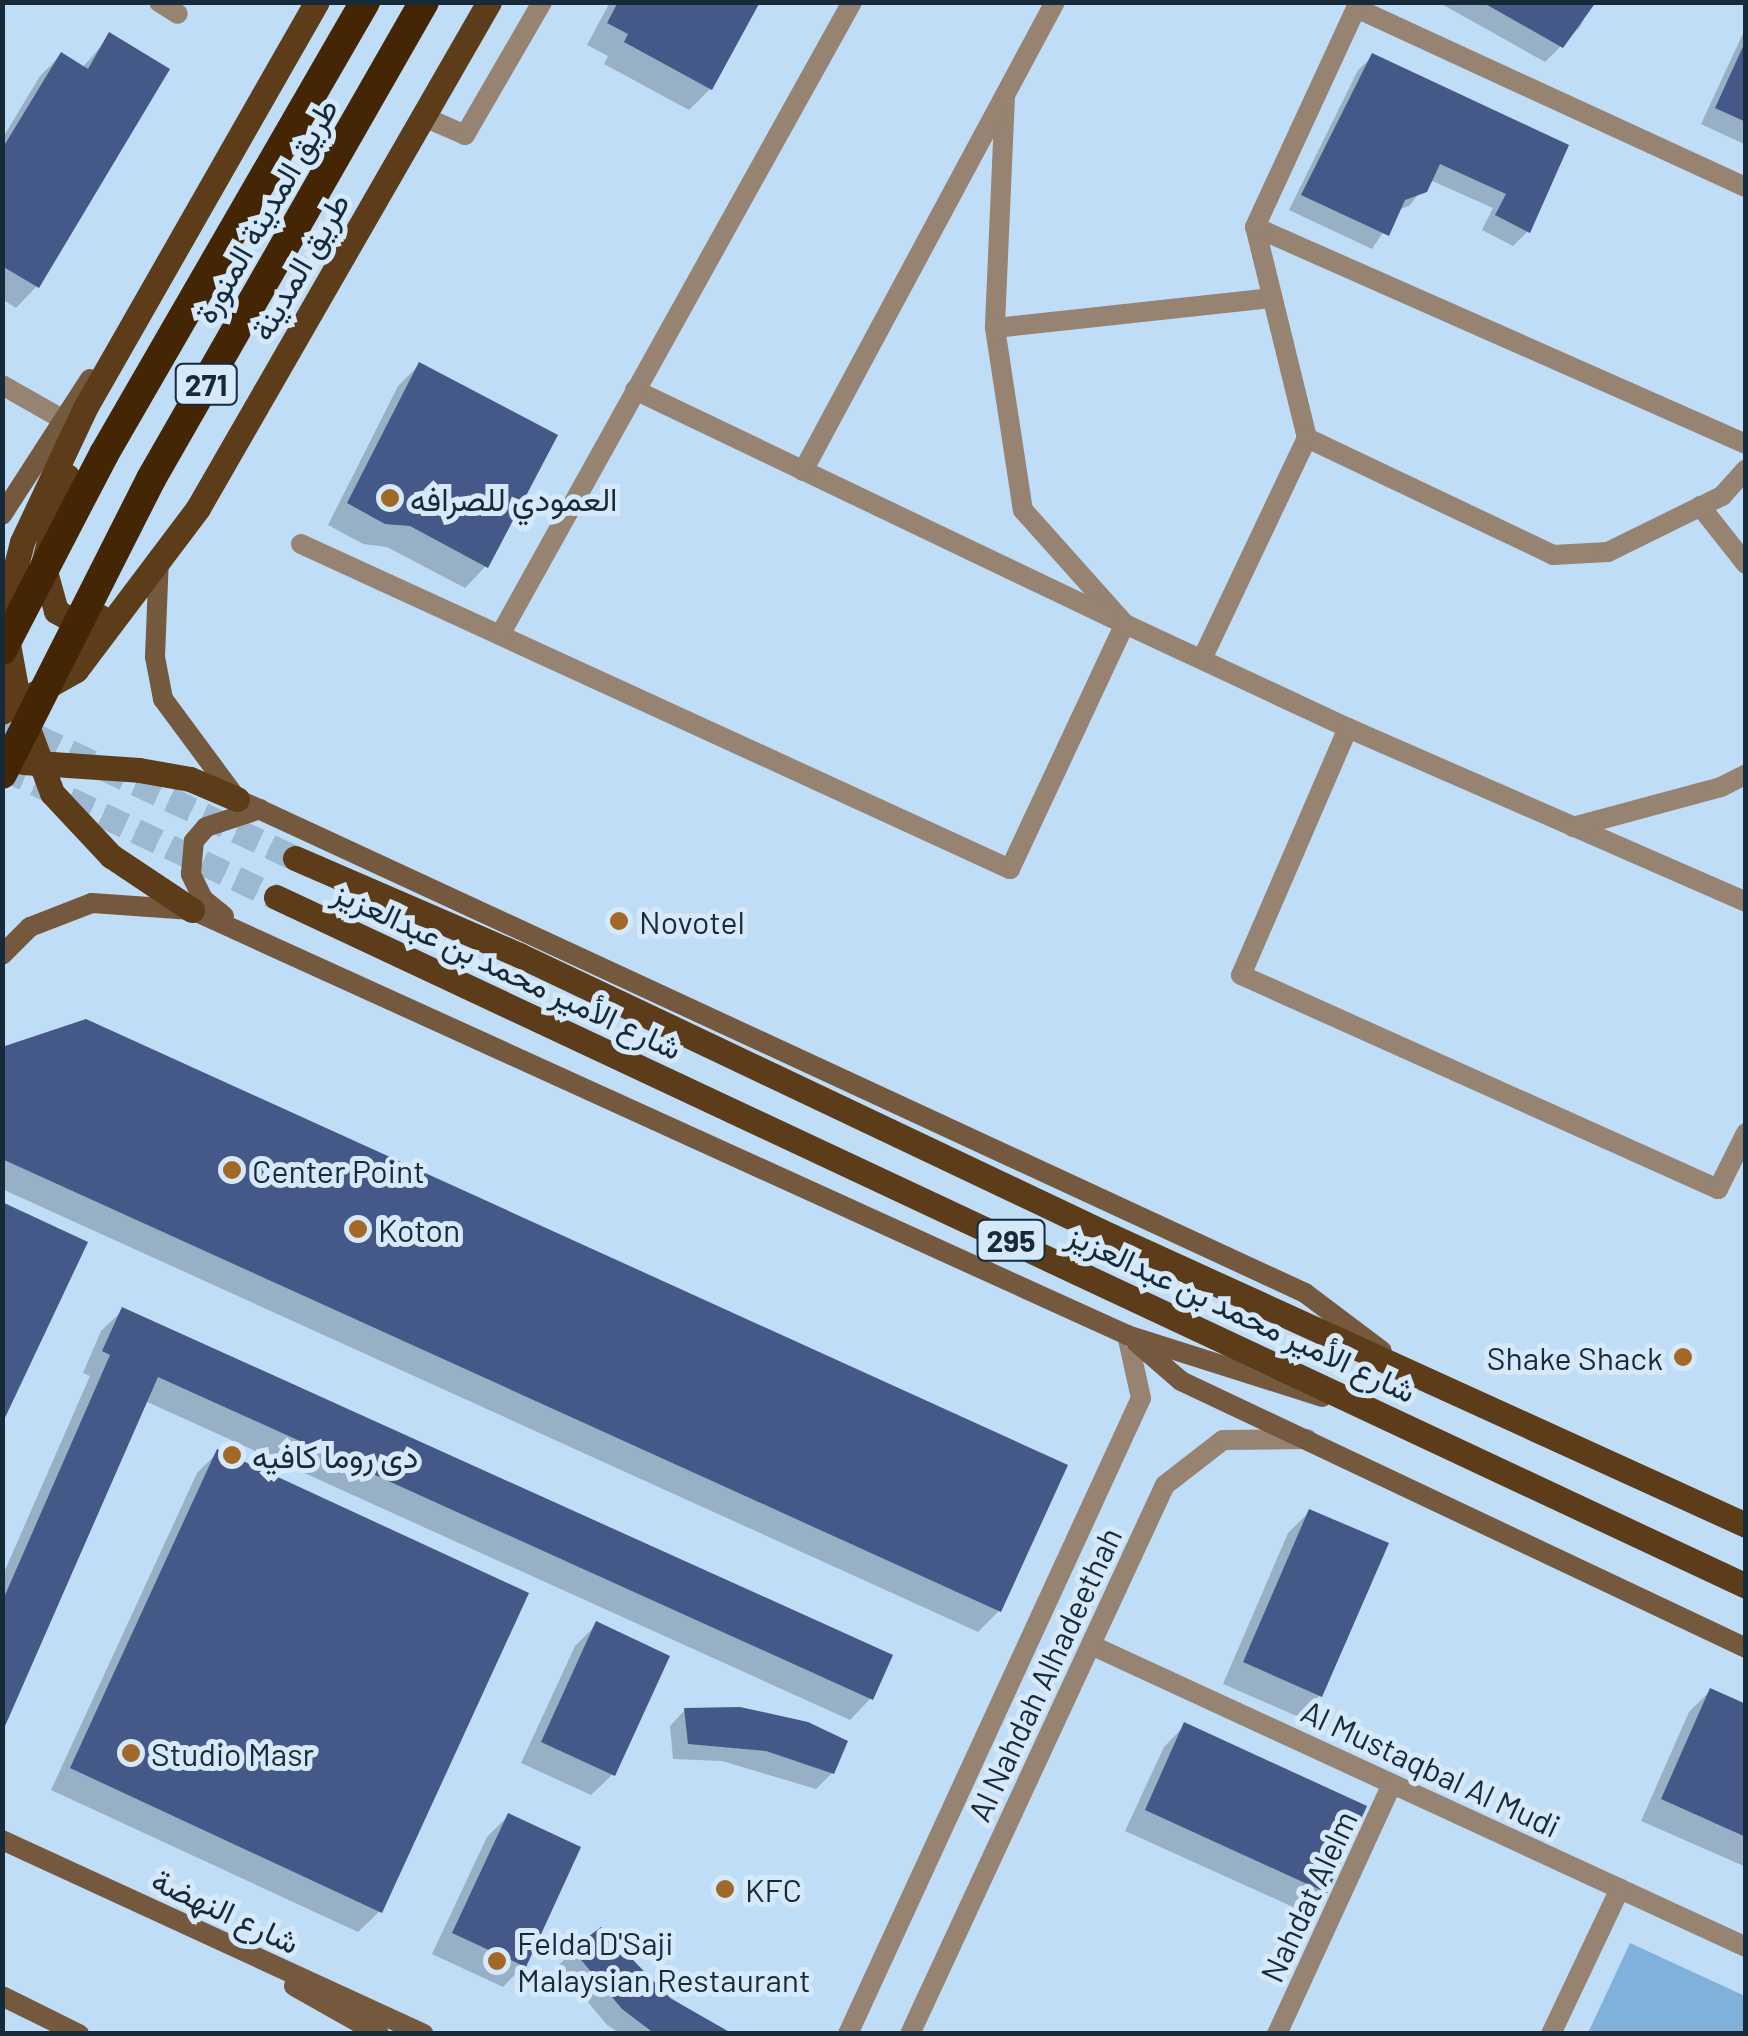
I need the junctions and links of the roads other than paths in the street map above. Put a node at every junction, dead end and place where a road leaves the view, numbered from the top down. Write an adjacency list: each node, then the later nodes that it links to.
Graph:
1 (158, 2): 10 (street)
2 (317, 2): 19 (main road)
3 (365, 2): 31 (highway, طريق المدينة المنورة / 271, bridge)
4 (424, 2): 37 (highway, طريق المدينة المنورة / 271, bridge)
5 (489, 2): 12 (main road, طريق المدينة)
6 (542, 2): 12 (street)
7 (852, 2): 18 (street)
8 (1055, 2): 11 (street)
9 (1357, 5): 13 (street); 14 (street)
10 (178, 14)
11 (1005, 96): 16 (street); 23 (street)
12 (422, 116): 27 (main road, طريق المدينة)
13 (1746, 187)
14 (1254, 227): 15 (street); 21 (street)
15 (1272, 298): 16 (street); 20 (street)
16 (994, 328): 29 (street)
17 (2, 386): 19 (street)
18 (635, 390): 23 (street); 30 (street)
19 (73, 414): 25 (main road); 27 (main road); 33 (main road)
20 (1307, 438): 24 (street); 32 (street)
21 (1746, 444)
22 (1746, 469): 24 (street)
23 (804, 470): 29 (street)
24 (1700, 506): 28 (street)
25 (2, 514)
26 (301, 544): 30 (street)
27 (159, 556): 33 (main road); 39 (main road)
28 (1746, 564)
29 (1125, 624): 30 (street); 32 (street)
30 (500, 635)
31 (2, 650)
32 (1203, 657): 34 (street)
33 (11, 708): 35 (main road)
34 (1348, 728): 40 (street); 47 (street)
35 (38, 761): 36 (main road); 39 (main road); 44 (main road)
36 (2, 763)
37 (2, 774)
38 (1746, 774): 40 (street)
39 (248, 804): 45 (main road); 49 (main road)
40 (1573, 827): 43 (street)
41 (295, 858): 49 (main road, شارع الأمير محمد بن عبدالعزيز / 295)
42 (276, 896): 50 (main road, شارع الأمير محمد بن عبدالعزيز / 295)
43 (1746, 902)
44 (192, 910): 45 (main road); 46 (main road)
45 (245, 934): 48 (main road)
46 (2, 955)
47 (1746, 1133)
48 (1128, 1335): 50 (main road); 51 (main road); 65 (street, Al Nahdah Alhadeethah)
49 (1408, 1371): 52 (main road, شارع الأمير محمد بن عبدالعزيز / 295)
50 (1387, 1415): 53 (main road, شارع الأمير محمد بن عبدالعزيز / 295)
51 (1310, 1439): 54 (street, Al Nahdah Alhadeethah); 55 (main road)
52 (1746, 1525)
53 (1746, 1586)
54 (1091, 1644): 56 (street, Al Mustaqbal Al Mudi); 66 (street, Al Nahdah Alhadeethah)
55 (1746, 1648)
56 (1392, 1784): 58 (street, Al Mustaqbal Al Mudi); 67 (street, Nahdat Alelm)
57 (2, 1842): 59 (main road, شارع النهضة)
58 (1620, 1889): 60 (street, Al Mustaqbal Al Mudi); 68 (street)
59 (229, 1945): 63 (main road); 64 (main road, شارع النهضة)
60 (1746, 1947)
61 (2, 1996): 62 (main road)
62 (79, 2034)
63 (379, 2034)
64 (424, 2034)
65 (848, 2034)
66 (910, 2034)
67 (1278, 2034)
68 (1551, 2034)

